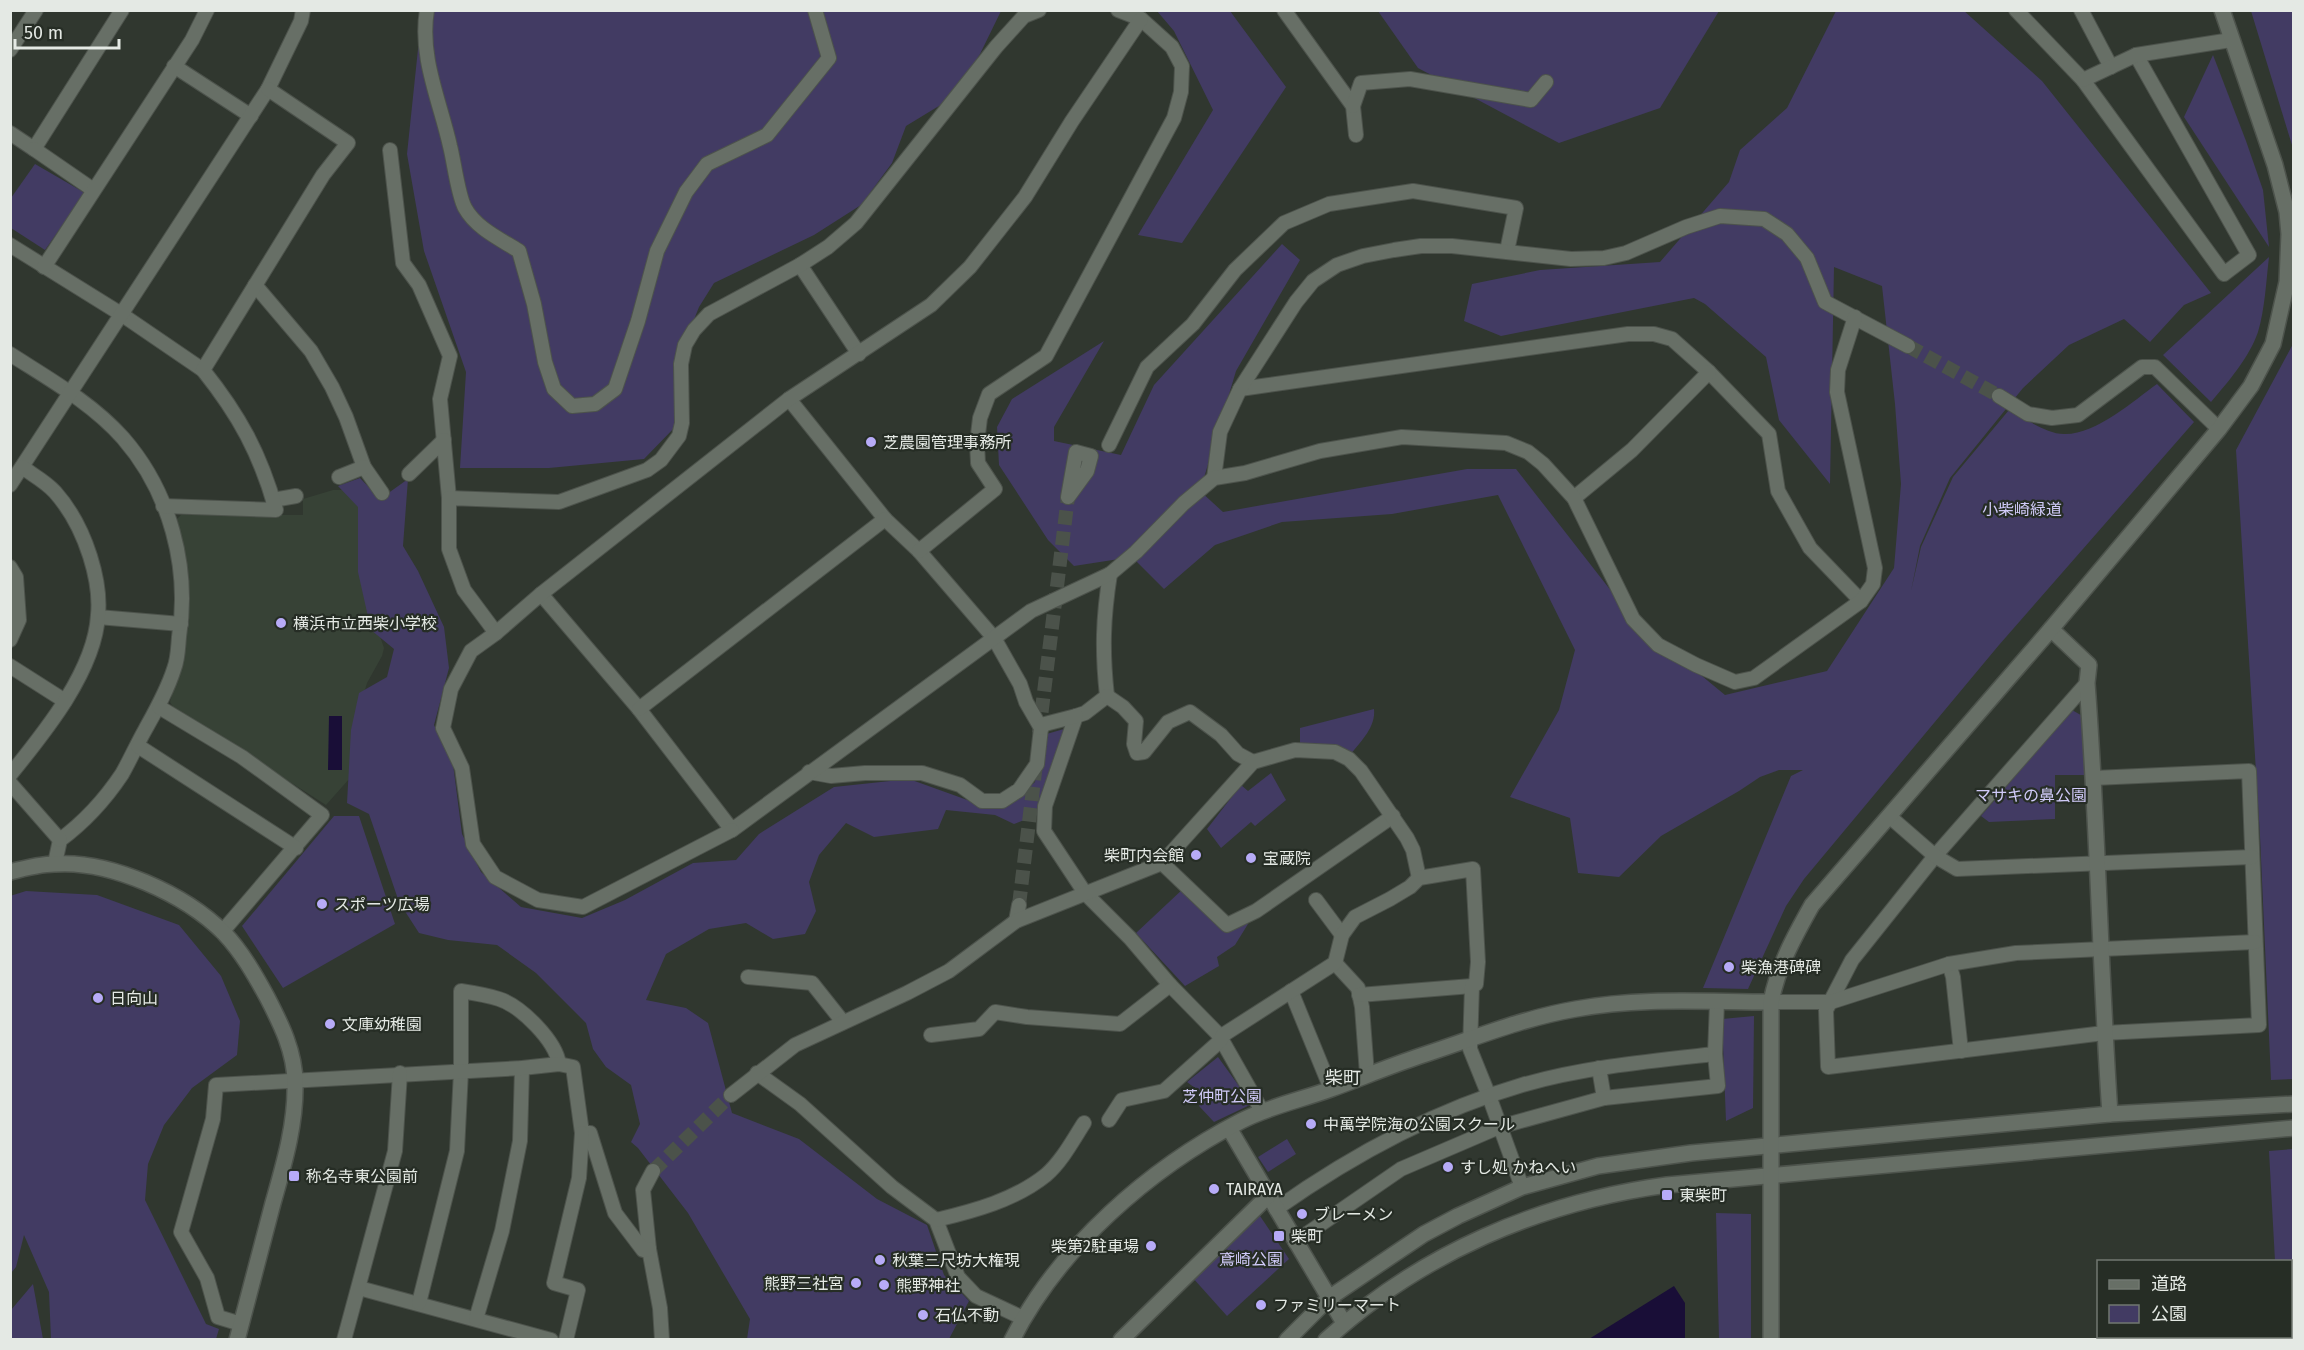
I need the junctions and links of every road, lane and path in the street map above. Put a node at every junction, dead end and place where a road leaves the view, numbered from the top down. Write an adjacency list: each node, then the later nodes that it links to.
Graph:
1 (36, 10): 15 (street)
2 (122, 10): 26 (street)
3 (207, 10): 17 (street)
4 (303, 10): 21 (street)
5 (427, 10): 6 (street)
6 (815, 10)
7 (1039, 10): 31 (street)
8 (1118, 10): 13 (street)
9 (1284, 10): 22 (street)
10 (2016, 10): 19 (street)
11 (2081, 10): 18 (street)
12 (2222, 10): 14 (street)
13 (1142, 19): 38 (street); 61 (street)
14 (2231, 40): 16 (street); 45 (street)
15 (10, 50)
16 (2136, 55): 18 (street); 19 (street)
17 (174, 66): 23 (street); 28 (street)
18 (2111, 67): 19 (street)
19 (2083, 80)
20 (1546, 82): 22 (street)
21 (268, 89): 23 (street); 33 (street)
22 (1353, 106): 25 (street)
23 (251, 116): 34 (street)
24 (10, 133): 26 (street)
25 (1356, 135)
26 (34, 149): 28 (street)
27 (390, 150): 46 (street)
28 (92, 189): 32 (street)
29 (10, 245): 32 (street)
30 (1507, 251): 35 (street); 41 (street); 47 (street)
31 (800, 265): 38 (street); 56 (street)
32 (44, 267): 34 (street)
33 (255, 285): 39 (street); 49 (street)
34 (121, 314): 39 (street); 42 (street)
35 (1855, 317): 36 (street); 65 (street)
36 (1908, 346)
37 (10, 354): 42 (street)
38 (859, 354): 44 (street)
39 (203, 370): 58 (street)
40 (1709, 372): 41 (street); 57 (street); 65 (street)
41 (1240, 389): 52 (street)
42 (70, 393): 48 (street); 59 (street)
43 (1999, 396): 45 (street)
44 (789, 399): 60 (street); 64 (street)
45 (2219, 429): 68 (street)
46 (444, 440): 50 (street); 56 (street)
47 (1109, 445)
48 (22, 467): 53 (street); 66 (street)
49 (364, 467): 51 (street); 54 (street)
50 (409, 474)
51 (339, 477)
52 (1214, 478): 57 (street); 63 (street)
53 (10, 485)
54 (382, 493)
55 (296, 496): 58 (street)
56 (449, 498): 69 (street)
57 (1574, 498): 65 (street)
58 (273, 500): 59 (street)
59 (164, 506): 67 (street)
60 (885, 519): 61 (street); 77 (street)
61 (919, 551): 70 (street)
62 (10, 567): 71 (street)
63 (1110, 574): 70 (street); 74 (street)
64 (541, 594): 69 (street); 77 (street)
65 (1861, 601)
66 (98, 617): 67 (street); 75 (street)
67 (182, 624): 76 (street)
68 (2051, 629): 73 (street); 87 (street)
69 (496, 633): 88 (street)
70 (994, 638): 79 (street); 82 (street)
71 (10, 640)
72 (10, 666): 75 (street)
73 (2087, 683): 84 (street); 91 (street)
74 (1107, 696): 78 (street); 81 (street)
75 (65, 701): 83 (street)
76 (159, 706): 80 (street); 90 (street)
77 (639, 709): 88 (street)
78 (1076, 716): 79 (street); 98 (street)
79 (1041, 728): 82 (street)
80 (138, 746): 89 (street); 90 (street)
81 (1253, 762): 86 (street); 94 (street)
82 (809, 772): 88 (street)
83 (10, 775)
84 (2094, 778): 92 (street); 95 (street)
85 (10, 783): 89 (street)
86 (1394, 816): 94 (street); 97 (street)
87 (1889, 816): 91 (street); 114 (street)
88 (732, 830)
89 (60, 840): 93 (street)
90 (296, 848): 102 (street)
91 (1935, 856): 95 (street); 115 (street)
92 (2252, 857): 95 (street); 104 (street)
93 (55, 863): 96 (street); 102 (street)
94 (1162, 863): 98 (street)
95 (2096, 863): 105 (street)
96 (10, 872)
97 (1419, 878): 103 (street); 110 (street)
98 (1086, 893): 101 (street); 109 (street)
99 (1316, 900): 103 (street)
100 (1019, 904): 101 (street)
101 (1017, 921): 116 (street)
102 (222, 932): 130 (street)
103 (1342, 935): 106 (street)
104 (2255, 942): 105 (street); 117 (street)
105 (2100, 948): 107 (street); 117 (street)
106 (1335, 963): 111 (street); 112 (street)
107 (1949, 964): 115 (street); 121 (street)
108 (748, 977): 116 (street)
109 (1170, 985): 118 (street); 120 (street)
110 (1472, 986): 112 (street); 119 (street)
111 (1291, 991): 120 (street); 131 (street)
112 (1359, 995): 129 (street)
113 (1717, 1002): 114 (street); 119 (street); 122 (street)
114 (1771, 1002): 115 (street); 144 (street)
115 (1832, 1002): 121 (street)
116 (843, 1022): 128 (street)
117 (2104, 1033): 121 (street); 137 (street)
118 (931, 1035)
119 (1468, 1040): 129 (street); 133 (street)
120 (1221, 1041): 136 (street); 138 (street)
121 (1961, 1051)
122 (1715, 1054): 125 (street); 134 (street)
123 (559, 1064): 124 (street); 126 (street); 143 (street)
124 (522, 1068): 126 (street); 156 (street)
125 (1599, 1068): 133 (street); 134 (street)
126 (461, 1071): 127 (street); 154 (street)
127 (400, 1073): 130 (street); 152 (street)
128 (757, 1073): 132 (street); 149 (street)
129 (1367, 1074): 131 (street)
130 (296, 1080): 158 (street); 158 (street)
131 (1331, 1089): 136 (street)
132 (731, 1095)
133 (1489, 1096): 140 (street); 148 (street)
134 (1604, 1098): 140 (street)
135 (2294, 1104): 137 (street)
136 (1262, 1111): 141 (street)
137 (2110, 1114): 144 (street)
138 (1108, 1120)
139 (1084, 1123): 149 (street)
140 (1499, 1127): 147 (street); 150 (street)
141 (1229, 1128): 148 (street); 155 (street)
142 (2294, 1128): 146 (street)
143 (582, 1133): 151 (street); 162 (street)
144 (1771, 1145): 146 (street); 147 (street)
145 (653, 1171): 151 (street)
146 (1772, 1175): 157 (street); 168 (street)
147 (1522, 1187): 153 (street)
148 (1272, 1202): 150 (street); 165 (street)
149 (936, 1220): 155 (street)
150 (1295, 1242): 153 (street)
151 (649, 1249): 163 (street)
152 (359, 1288): 154 (street); 160 (street)
153 (1329, 1298): 157 (street); 166 (street)
154 (418, 1304): 156 (street)
155 (1027, 1312): 164 (street)
156 (476, 1319): 161 (street)
157 (1344, 1323): 167 (street)
158 (241, 1324): 159 (street)
159 (237, 1340)
160 (344, 1340)
161 (551, 1340)
162 (566, 1340)
163 (662, 1340)
164 (1012, 1340)
165 (1121, 1340)
166 (1287, 1340)
167 (1326, 1340)
168 (1771, 1340)

